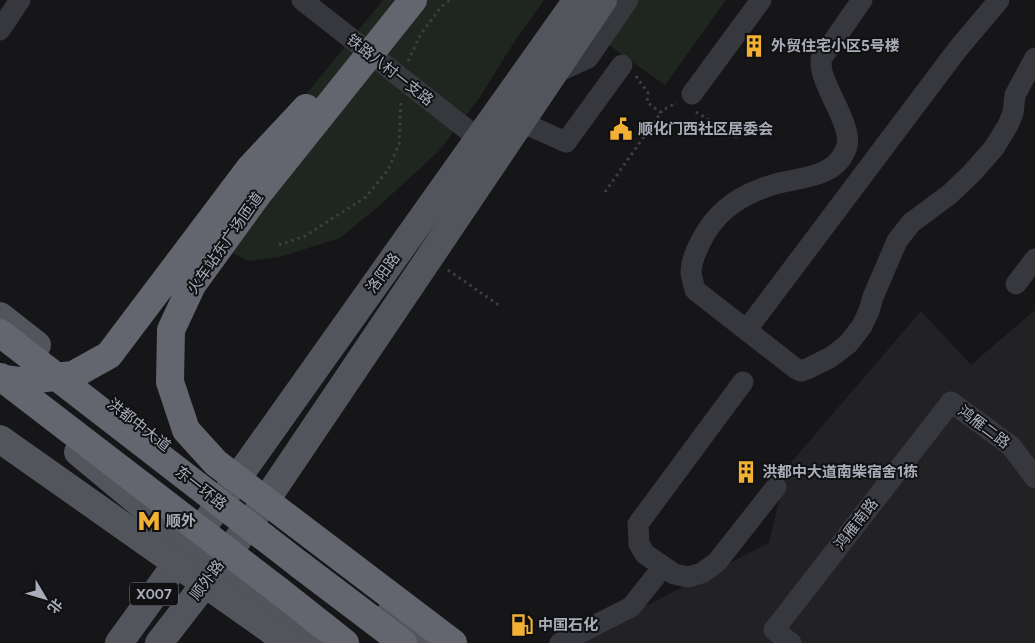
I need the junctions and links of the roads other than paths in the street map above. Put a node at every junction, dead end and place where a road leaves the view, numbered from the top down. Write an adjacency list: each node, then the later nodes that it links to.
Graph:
1 (20, 0): 11 (street)
2 (302, 0): 17 (street, 铁路八村一支路)
3 (406, 0): 23 (highway, 火车站东广场匝道, bridge)
4 (413, 0): 42 (highway, 火车站东广场匝道, bridge)
5 (577, 0): 17 (main road, 洛阳路)
6 (603, 0): 14 (main road, 洛阳路)
7 (628, 0): 14 (street)
8 (761, 0): 15 (street)
9 (862, 0): 12 (street)
10 (999, 0): 21 (street)
11 (0, 30)
12 (1035, 58)
13 (622, 65): 16 (street)
14 (553, 74): 16 (main road, 洛阳路)
15 (692, 94)
16 (521, 122): 31 (main road, 洛阳路)
17 (479, 139): 30 (main road, 洛阳路)
18 (1035, 259): 19 (street)
19 (1016, 284)
20 (0, 316): 30 (main road, 洪都中大道)
21 (751, 324)
22 (0, 333): 40 (highway, 东一环路, bridge)
23 (0, 377): 39 (highway, bridge)
24 (743, 382): 34 (street)
25 (0, 386): 32 (main road)
26 (951, 402): 28 (street, 鸿雁二路); 44 (street, 鸿雁南路)
27 (0, 439): 37 (main road, bridge)
28 (1035, 478)
29 (776, 487): 34 (street)
30 (226, 493): 31 (main road, 洪都中大道); 32 (main road, 洛阳路)
31 (255, 515): 33 (main road, 顺外路); 41 (main road, 洪都中大道)
32 (190, 545): 33 (main road); 35 (main road, X007)
33 (218, 567): 36 (main road, 顺外路); 38 (main road)
34 (663, 567): 43 (street)
35 (119, 643)
36 (158, 643)
37 (289, 643)
38 (312, 643)
39 (345, 643)
40 (403, 643)
41 (421, 643)
42 (453, 643)
43 (560, 643)
44 (791, 643)

